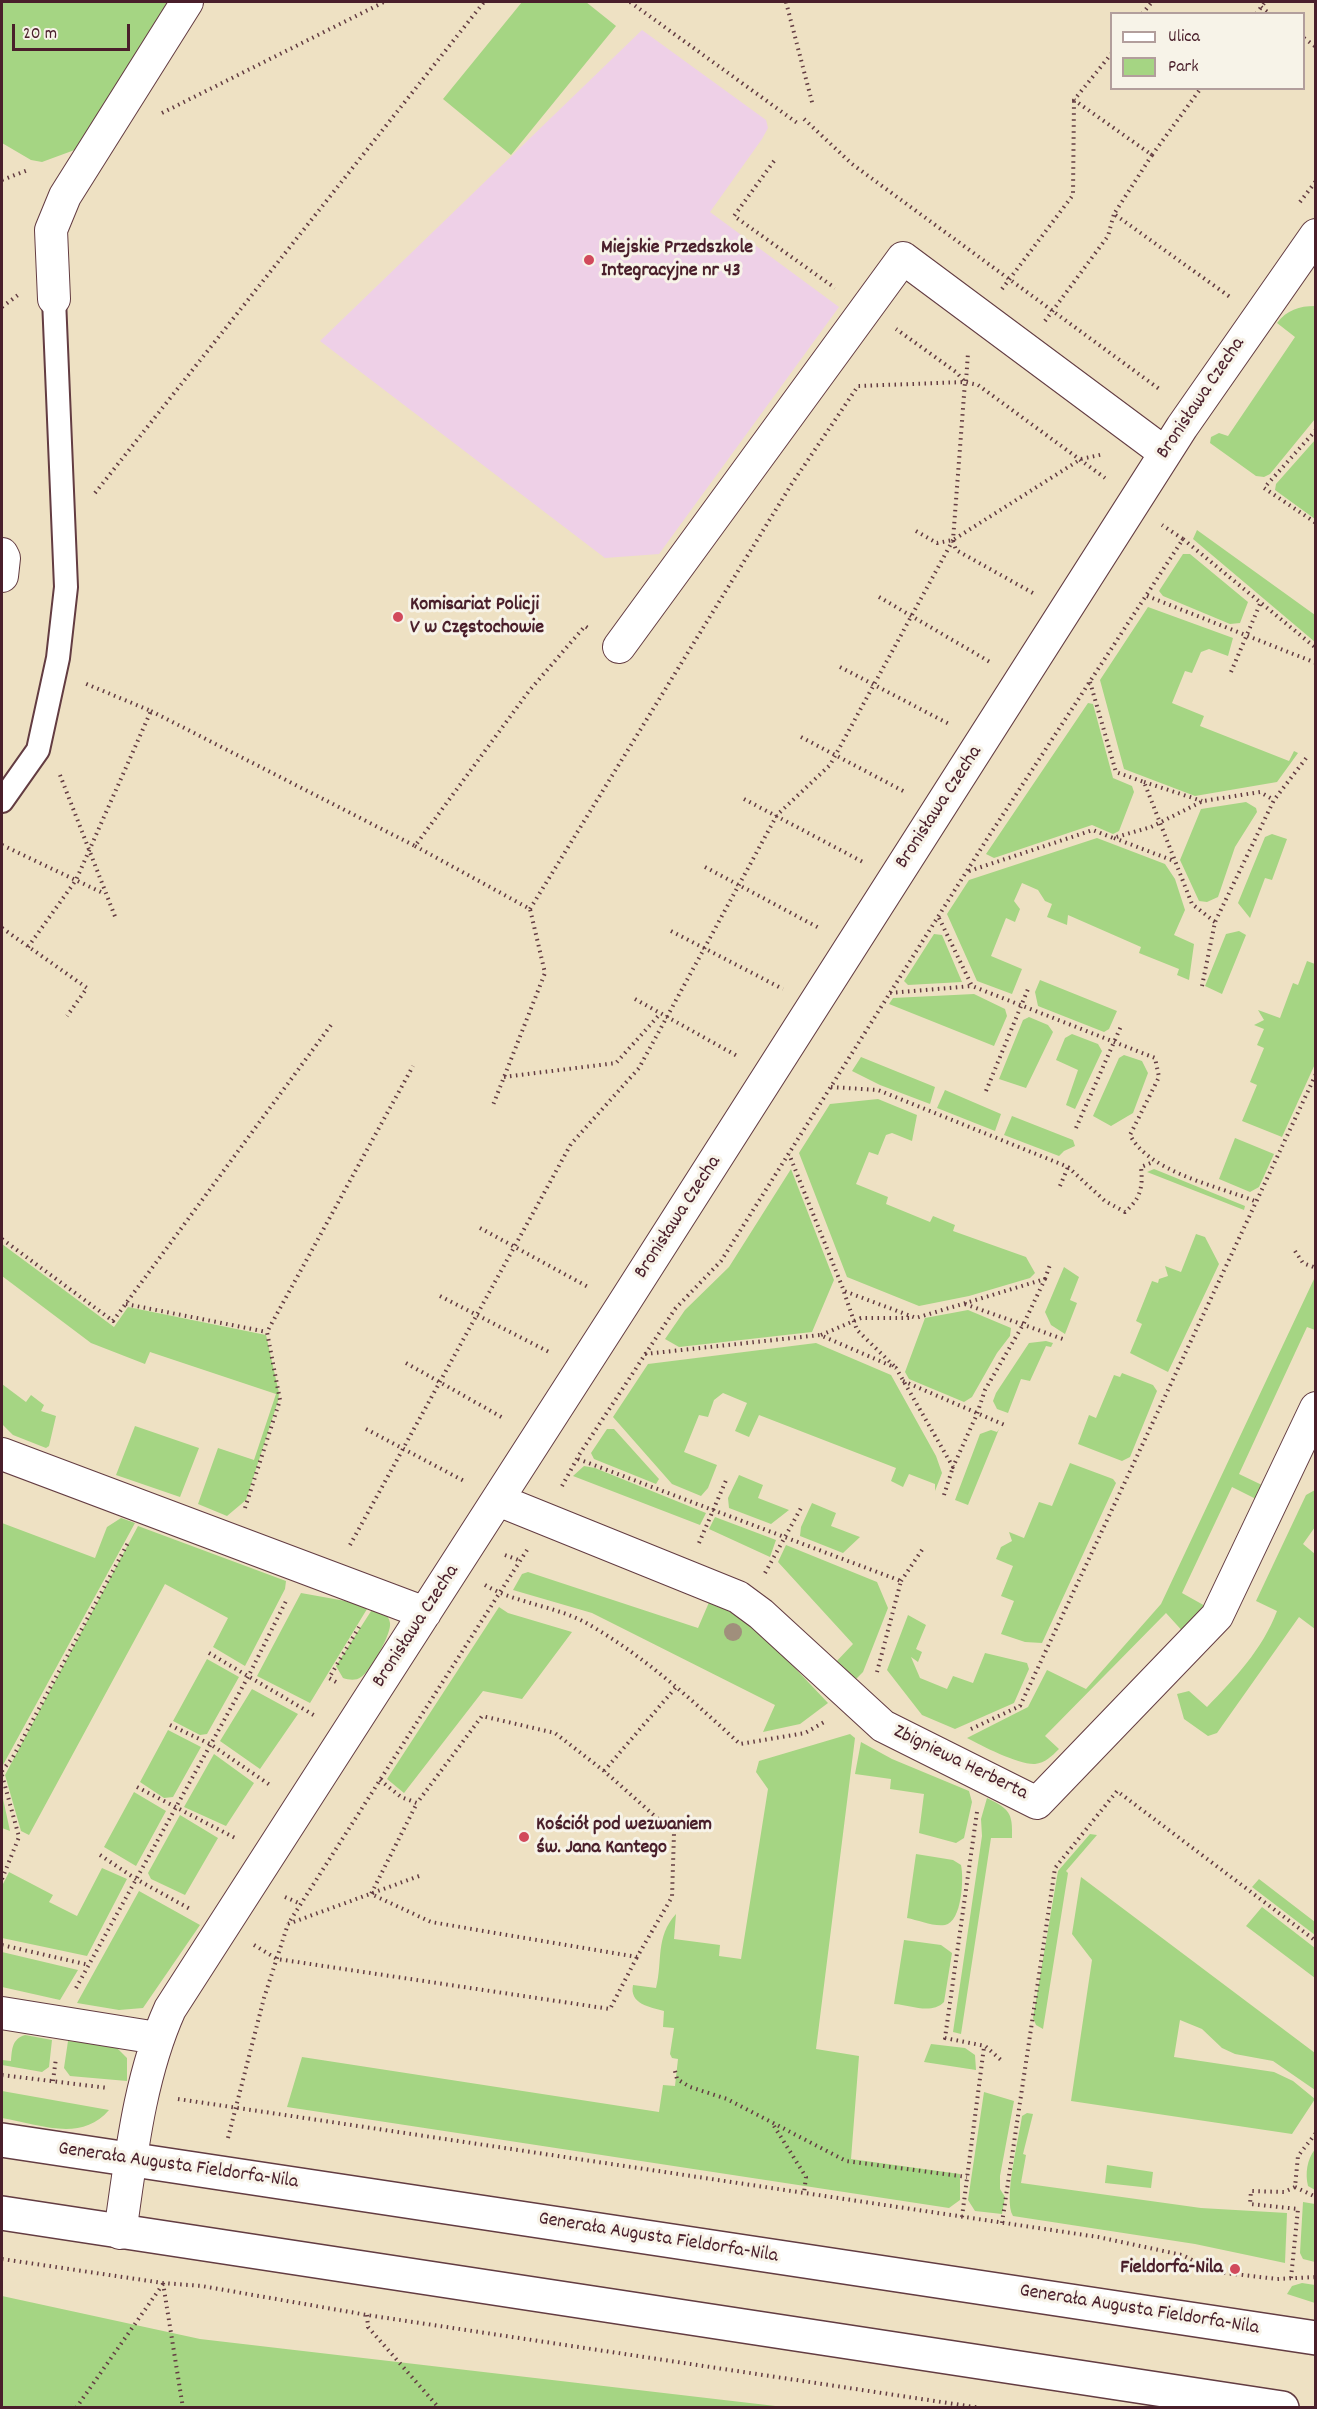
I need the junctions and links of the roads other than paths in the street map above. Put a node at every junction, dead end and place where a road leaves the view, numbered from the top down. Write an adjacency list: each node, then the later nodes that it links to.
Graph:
1 (187, 2): 3 (street)
2 (1316, 236): 4 (street, Bronisława Czecha)
3 (54, 300): 8 (street)
4 (1165, 453): 7 (street); 11 (street, Bronisława Czecha)
5 (2, 554): 6 (street)
6 (2, 576)
7 (619, 647)
8 (2, 801)
9 (1316, 1408): 11 (street, Zbigniewa Herberta)
10 (2, 1454): 12 (street)
11 (498, 1500): 12 (street, Bronisława Czecha)
12 (425, 1613): 14 (street, Bronisława Czecha)
13 (2, 2013): 14 (street)
14 (157, 2038): 16 (street, Bronisława Czecha)
15 (2, 2140): 16 (street, Generała Augusta Fieldorfa-Nila)
16 (131, 2161): 18 (street, Bronisława Czecha); 19 (street, Generała Augusta Fieldorfa-Nila)
17 (2, 2213): 18 (street)
18 (120, 2233): 20 (street)
19 (1316, 2338)
20 (1282, 2408)

